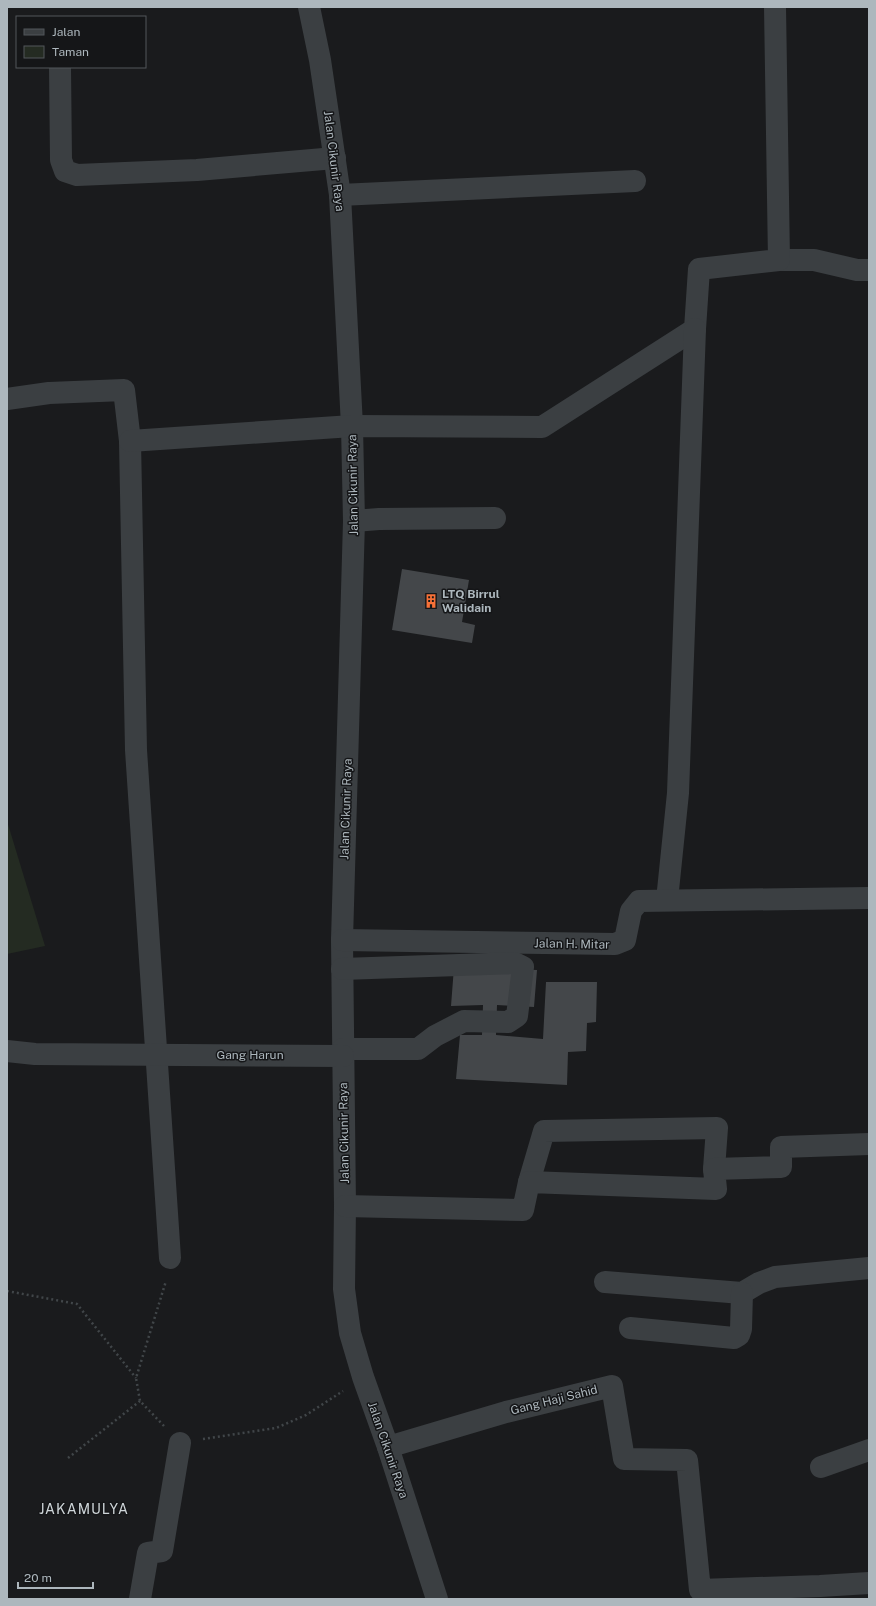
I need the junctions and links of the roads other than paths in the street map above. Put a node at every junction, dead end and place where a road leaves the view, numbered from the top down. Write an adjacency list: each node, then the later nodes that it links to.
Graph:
1 (309, 7): 4 (street, Jalan Cikunir Raya)
2 (775, 7): 7 (street)
3 (60, 68): 4 (street)
4 (335, 158): 6 (street, Jalan Cikunir Raya)
5 (635, 181): 6 (street)
6 (340, 195): 11 (street, Jalan Cikunir Raya)
7 (779, 260): 8 (street); 9 (street)
8 (869, 270)
9 (695, 329): 11 (street); 16 (street)
10 (7, 399): 12 (street)
11 (352, 426): 12 (street); 14 (street, Jalan Cikunir Raya)
12 (130, 440): 21 (street)
13 (495, 518): 14 (street)
14 (354, 521): 17 (street, Jalan Cikunir Raya)
15 (869, 898): 16 (street, Jalan H. Mitar)
16 (668, 900): 17 (street, Jalan H. Mitar)
17 (342, 940): 18 (street, Jalan Cikunir Raya)
18 (342, 969): 20 (street, Jalan Cikunir Raya); 20 (street, Gang Harun)
19 (7, 1051): 21 (street, Gang Harun)
20 (343, 1052): 21 (street, Gang Harun); 25 (street, Jalan Cikunir Raya)
21 (156, 1055): 26 (street)
22 (869, 1144): 23 (street)
23 (714, 1169): 24 (street); 24 (street)
24 (529, 1182): 25 (street)
25 (345, 1206): 32 (street, Jalan Cikunir Raya)
26 (170, 1258)
27 (869, 1268): 29 (street)
28 (605, 1282): 29 (street)
29 (742, 1293): 30 (street)
30 (630, 1328)
31 (180, 1443): 36 (street)
32 (388, 1447): 35 (street, Gang Haji Sahid); 37 (street, Jalan Cikunir Raya)
33 (869, 1450): 34 (street)
34 (820, 1467)
35 (869, 1583)
36 (140, 1599)
37 (437, 1599)

